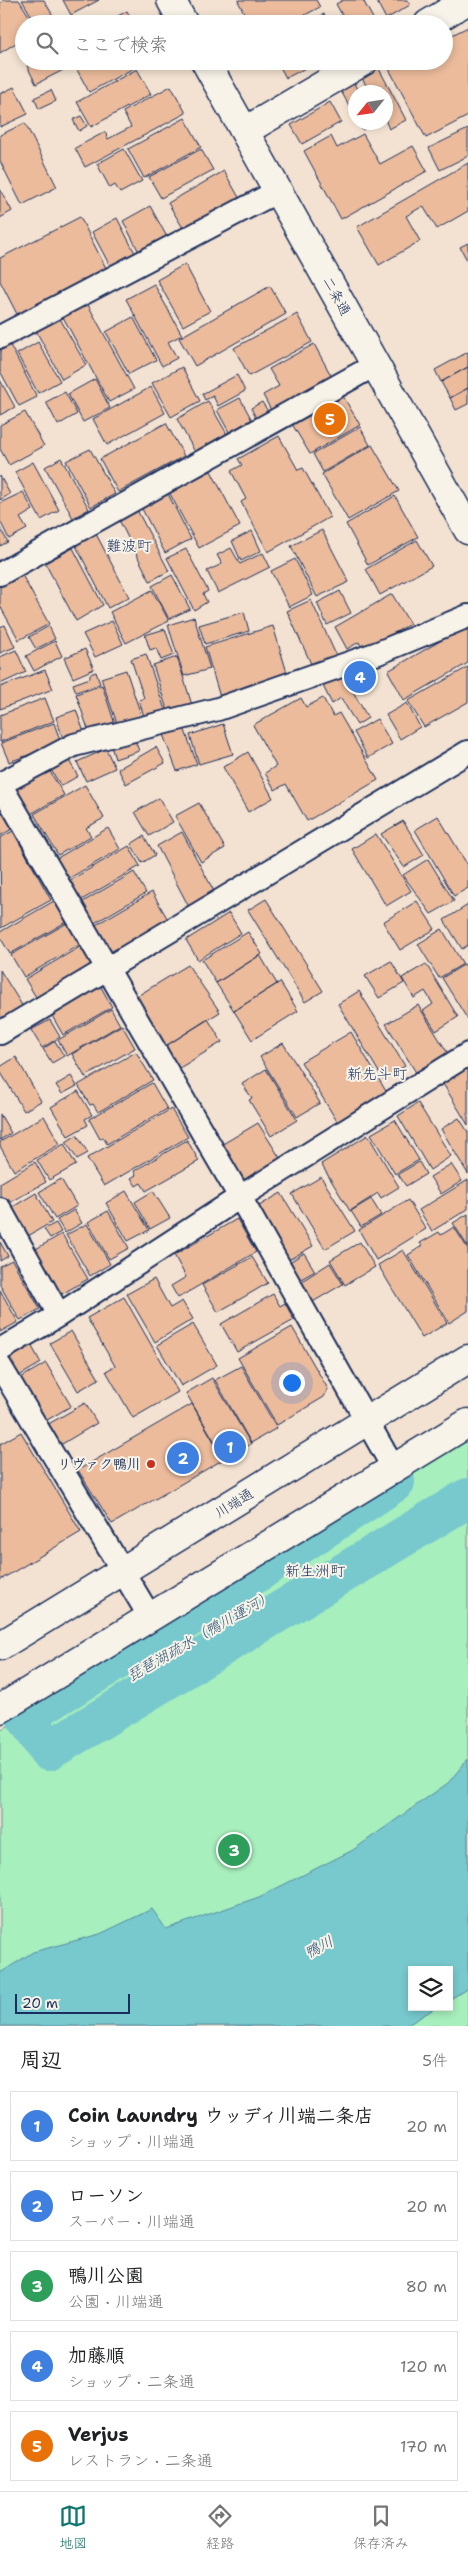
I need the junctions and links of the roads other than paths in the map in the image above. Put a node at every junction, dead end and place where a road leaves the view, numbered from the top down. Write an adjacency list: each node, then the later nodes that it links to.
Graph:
1 (171, 0): 3 (street)
2 (468, 0): 4 (street)
3 (179, 15)
4 (443, 15)
5 (210, 70): 7 (street, 二条通)
6 (349, 70): 7 (street)
7 (245, 131): 8 (street, 二条通)
8 (278, 191): 9 (lane); 10 (street, 二条通)
9 (0, 337)
10 (375, 365): 11 (street, 二条通); 12 (lane)
11 (468, 530)
12 (0, 574)
13 (468, 616): 15 (lane)
14 (468, 752): 16 (lane)
15 (0, 784): 16 (lane)
16 (107, 969): 17 (lane); 19 (lane)
17 (0, 1033)
18 (468, 1054): 19 (lane)
19 (240, 1197): 21 (lane); 25 (lane)
20 (0, 1210): 21 (lane)
21 (60, 1315): 22 (lane)
22 (0, 1350)
23 (468, 1359): 25 (street, 川端通)
24 (0, 1366): 28 (lane)
25 (367, 1421): 27 (lane); 28 (street, 川端通)
26 (468, 1423): 27 (street)
27 (394, 1469): 29 (street)
28 (123, 1572): 29 (lane); 30 (street, 川端通)
29 (150, 1617): 31 (street)
30 (0, 1646)
31 (0, 1709)

